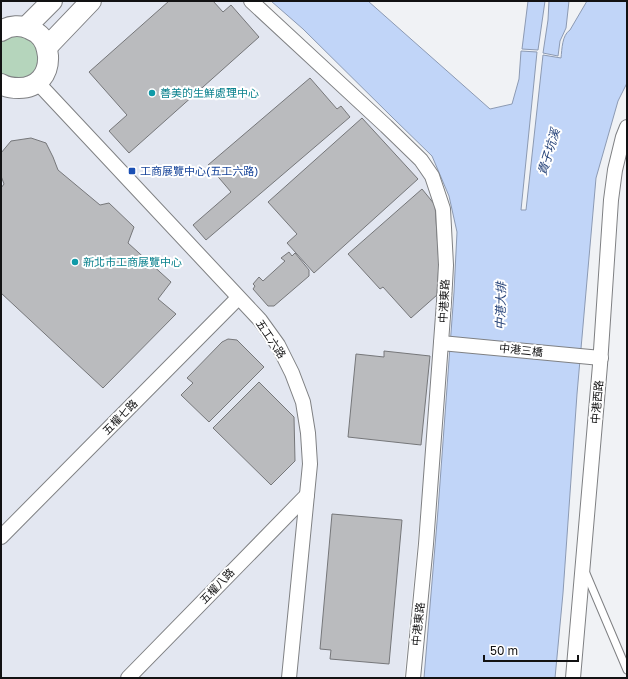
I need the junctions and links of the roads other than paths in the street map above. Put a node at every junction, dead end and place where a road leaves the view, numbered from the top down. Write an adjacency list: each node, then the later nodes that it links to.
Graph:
1 (52, 1): 4 (street)
2 (91, 1): 6 (street)
3 (251, 1): 11 (street, 中港東路)
4 (26, 27): 5 (street); 6 (street)
5 (1, 31)
6 (47, 47): 7 (street)
7 (37, 82): 8 (street); 10 (street, 五工六路)
8 (1, 84)
9 (627, 127): 12 (street, 中港西路)
10 (238, 298): 13 (street, 五工六路); 14 (street, 五權七路)
11 (445, 343): 12 (street, 中港三橋); 19 (street, 中港東路)
12 (595, 357): 15 (street, 中港西路)
13 (307, 495): 17 (street, 五權八路); 18 (street, 五工六路)
14 (1, 537)
15 (583, 567): 16 (lane); 20 (street, 中港西路)
16 (627, 670)
17 (128, 678)
18 (289, 678)
19 (413, 678)
20 (573, 678)

